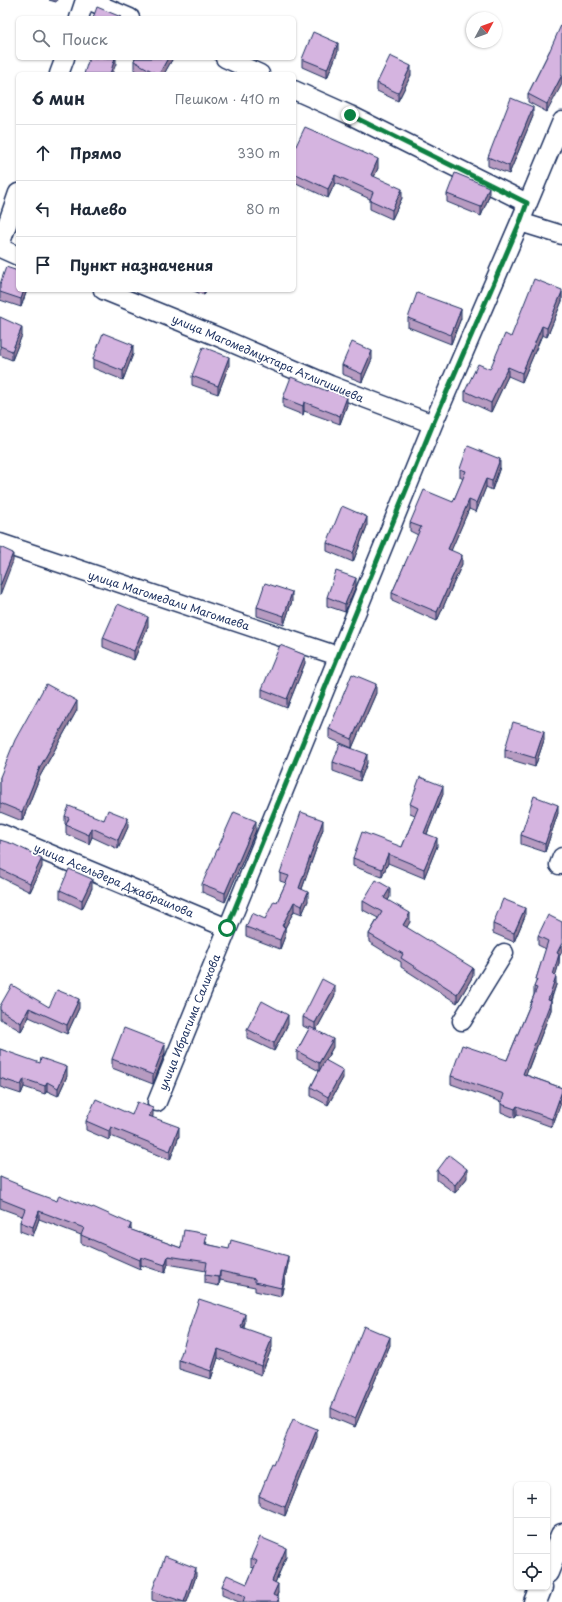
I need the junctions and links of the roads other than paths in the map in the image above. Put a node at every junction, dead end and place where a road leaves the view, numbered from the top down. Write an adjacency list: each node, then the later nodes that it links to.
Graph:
1 (86, 0): 2 (street); 3 (street)
2 (80, 16)
3 (125, 16)
4 (64, 60): 6 (street)
5 (229, 60): 7 (street)
6 (60, 72)
7 (256, 72)
8 (296, 91): 11 (street)
9 (562, 121): 11 (street, улица Ибрагима Салихова)
10 (16, 199): 14 (street)
11 (527, 203): 12 (street, улица Ибрагима Салихова)
12 (520, 222): 13 (street); 18 (street, улица Ибрагима Салихова)
13 (562, 235)
14 (0, 245)
15 (0, 248): 16 (street)
16 (16, 255)
17 (108, 292): 18 (street, улица Магомедмухтара Атлигишиева)
18 (433, 424): 20 (street, улица Ибрагима Салихова)
19 (0, 543): 20 (street, улица Магомедали Магомаева)
20 (338, 656): 22 (street, улица Ибрагима Салихова)
21 (0, 832): 22 (street, улица Асельдера Джабраилова)
22 (227, 928): 25 (street, улица Ибрагима Салихова)
23 (504, 953): 24 (street)
24 (462, 1021)
25 (157, 1102)
26 (562, 1535): 27 (highway)
27 (550, 1565)
28 (540, 1590): 29 (highway)
29 (535, 1602)

